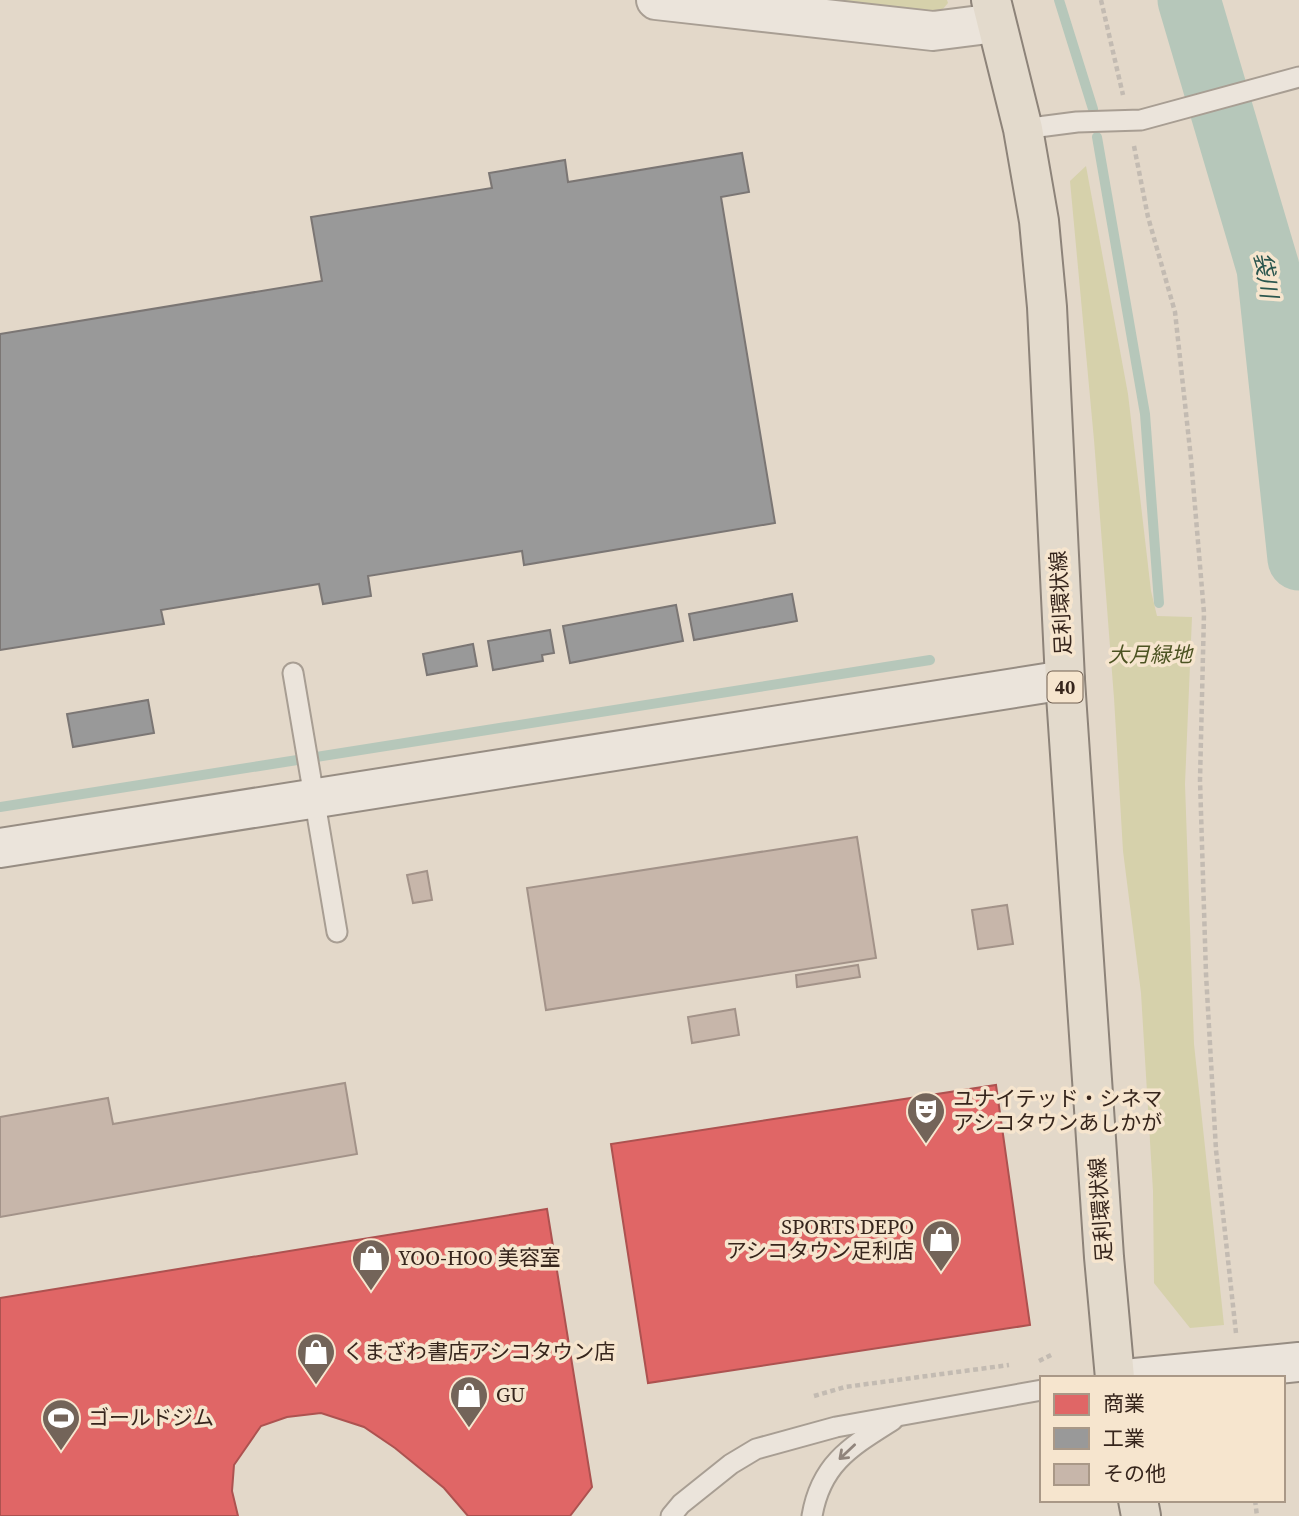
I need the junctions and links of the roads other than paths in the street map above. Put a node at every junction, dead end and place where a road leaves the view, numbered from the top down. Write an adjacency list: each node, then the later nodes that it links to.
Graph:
1 (656, 0): 2 (street)
2 (993, 11): 4 (main road, 足利環状線 / 40)
3 (1299, 77): 4 (lane)
4 (1023, 129): 6 (main road, 足利環状線 / 40)
5 (293, 673): 7 (lane)
6 (1065, 680): 7 (street); 11 (main road, 足利環状線 / 40)
7 (315, 799): 8 (street); 9 (lane)
8 (0, 848)
9 (337, 932)
10 (1299, 1362): 12 (street)
11 (1115, 1376)
12 (1143, 1376)
13 (1040, 1390): 14 (lane)
14 (903, 1414): 15 (lane); 16 (lane, one-way to 16)
15 (671, 1516)
16 (812, 1516)

